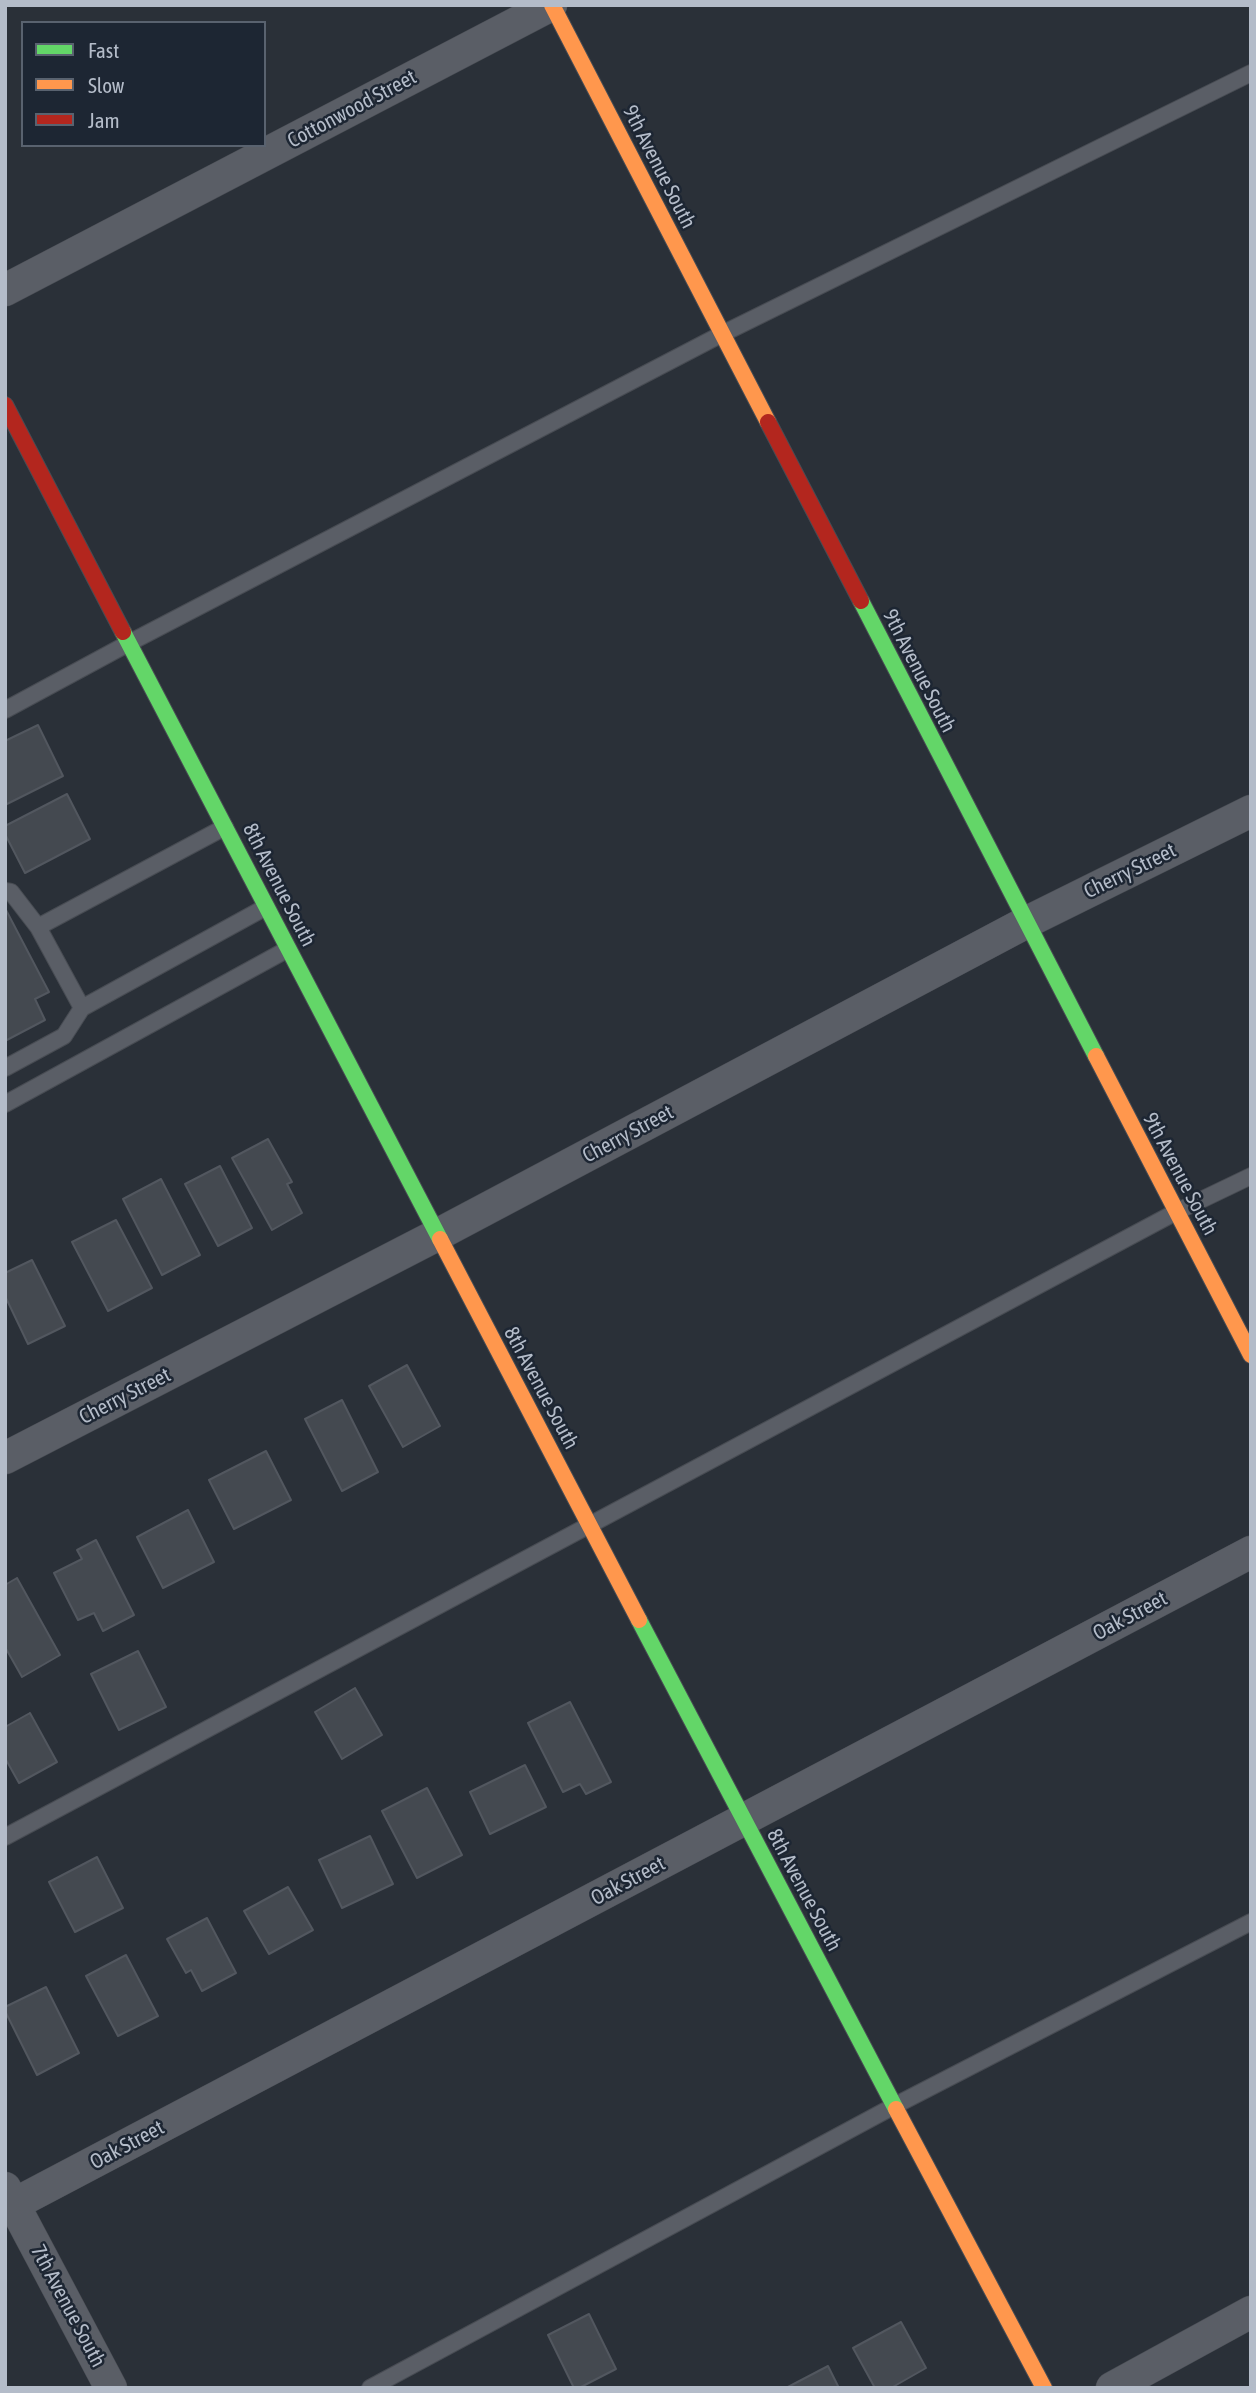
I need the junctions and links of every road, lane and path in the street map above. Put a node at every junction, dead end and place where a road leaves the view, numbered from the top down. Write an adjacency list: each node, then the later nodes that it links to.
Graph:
1 (551, 5): 3 (street, Cottonwood Street); 4 (street, 9th Avenue South)
2 (1251, 73): 4 (lane)
3 (5, 290)
4 (722, 334): 6 (lane); 12 (street, 9th Avenue South)
5 (5, 405): 6 (street, 8th Avenue South)
6 (129, 643): 7 (lane); 9 (street, 8th Avenue South)
7 (5, 710)
8 (1251, 811): 12 (street, Cherry Street)
9 (225, 827): 11 (street, 8th Avenue South); 13 (lane)
10 (5, 891): 13 (lane)
11 (266, 907): 14 (street, 8th Avenue South); 15 (lane)
12 (1025, 923): 19 (street, 9th Avenue South); 20 (street, Cherry Street)
13 (38, 927): 15 (lane)
14 (288, 949): 17 (lane); 20 (street, 8th Avenue South)
15 (82, 1008): 16 (lane)
16 (5, 1068)
17 (5, 1104)
18 (1251, 1176): 19 (lane)
19 (1176, 1212): 21 (street, 9th Avenue South); 23 (lane)
20 (437, 1235): 22 (street, Cherry Street); 23 (street, 8th Avenue South)
21 (1251, 1355)
22 (5, 1458)
23 (590, 1527): 25 (street, 8th Avenue South); 26 (lane)
24 (1251, 1552): 25 (street, Oak Street)
25 (744, 1821): 28 (street, 8th Avenue South); 29 (street, Oak Street)
26 (5, 1837)
27 (1251, 1922): 28 (lane)
28 (894, 2106): 32 (lane); 33 (street, 8th Avenue South)
29 (8, 2200): 31 (street, 7th Avenue South)
30 (1251, 2312): 34 (street)
31 (111, 2388)
32 (370, 2388)
33 (1044, 2388)
34 (1112, 2388)

